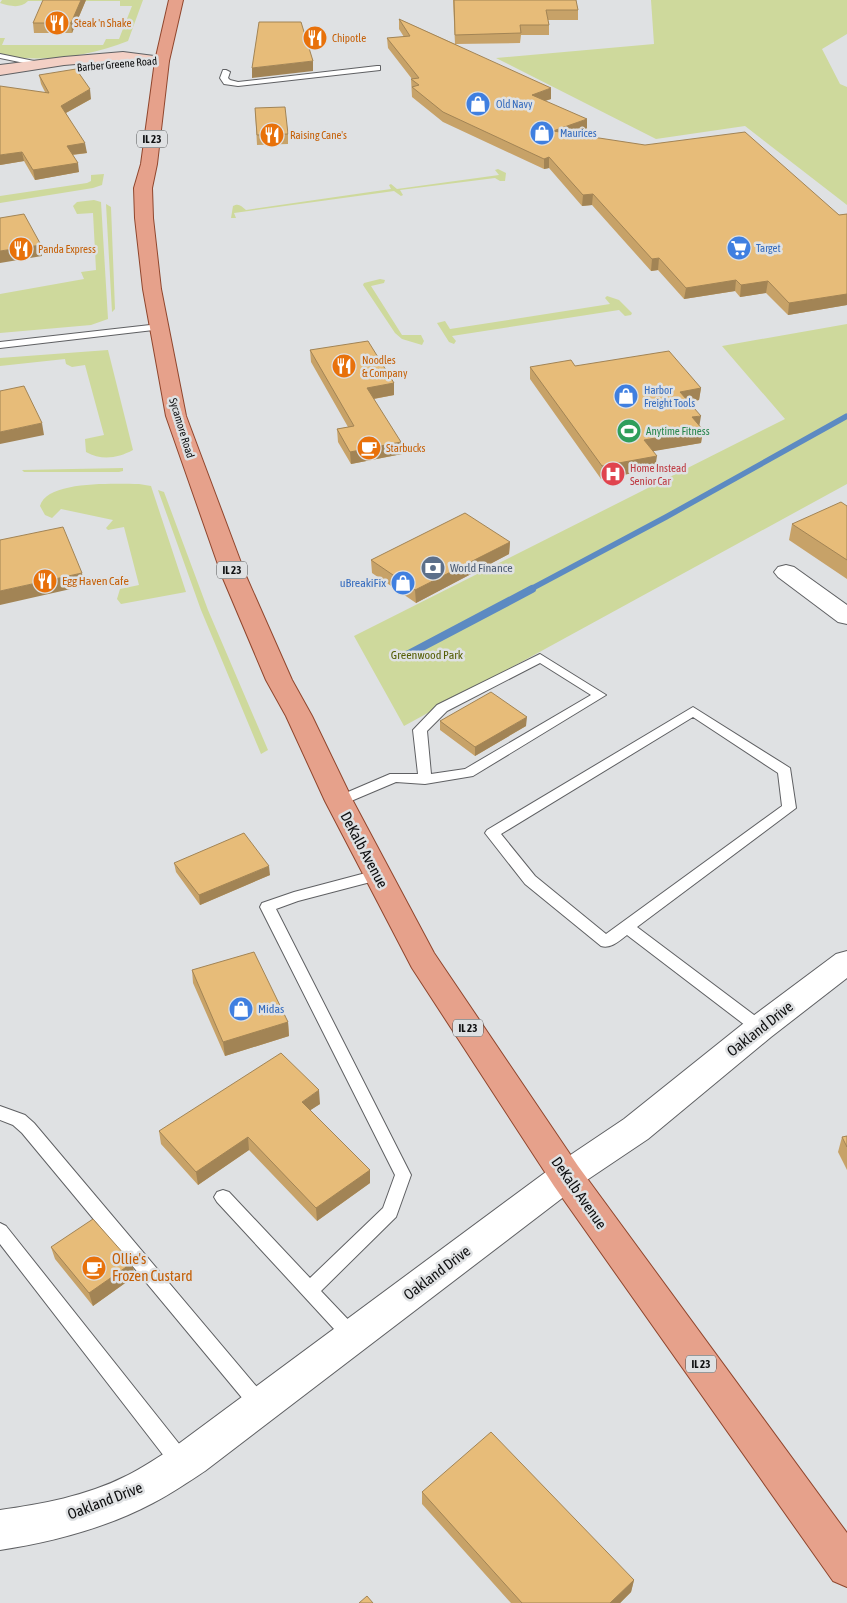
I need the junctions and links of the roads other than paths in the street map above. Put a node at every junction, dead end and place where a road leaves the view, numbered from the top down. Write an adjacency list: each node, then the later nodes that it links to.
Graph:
1 (176, 0): 3 (main road, Sycamore Road / IL 23)
2 (0, 56): 4 (lane)
3 (162, 60): 4 (main road, Barber Greene Road); 8 (main road, Barber Greene Road); 9 (main road, Sycamore Road / IL 23)
4 (39, 64): 6 (main road, Barber Greene Road)
5 (377, 68): 7 (lane)
6 (0, 70)
7 (226, 72)
8 (0, 77)
9 (159, 327): 10 (lane); 14 (main road, Sycamore Road / IL 23)
10 (0, 345)
11 (786, 572): 12 (street)
12 (847, 617)
13 (425, 778): 13 (lane); 14 (lane)
14 (338, 801): 15 (main road, DeKalb Avenue / IL 23)
15 (377, 875): 20 (main road, DeKalb Avenue / IL 23); 23 (lane)
16 (627, 927): 16 (lane); 18 (lane)
17 (847, 962): 18 (street, Oakland Drive)
18 (760, 1028): 20 (street, Oakland Drive)
19 (0, 1113): 25 (lane)
20 (566, 1176): 24 (street, Oakland Drive); 28 (main road, DeKalb Avenue / IL 23)
21 (223, 1197): 23 (lane)
22 (0, 1230): 26 (lane)
23 (309, 1291): 24 (lane)
24 (352, 1336): 25 (street, Oakland Drive)
25 (261, 1406): 26 (street, Oakland Drive)
26 (182, 1464): 27 (street, Oakland Drive)
27 (0, 1530)
28 (844, 1554)

